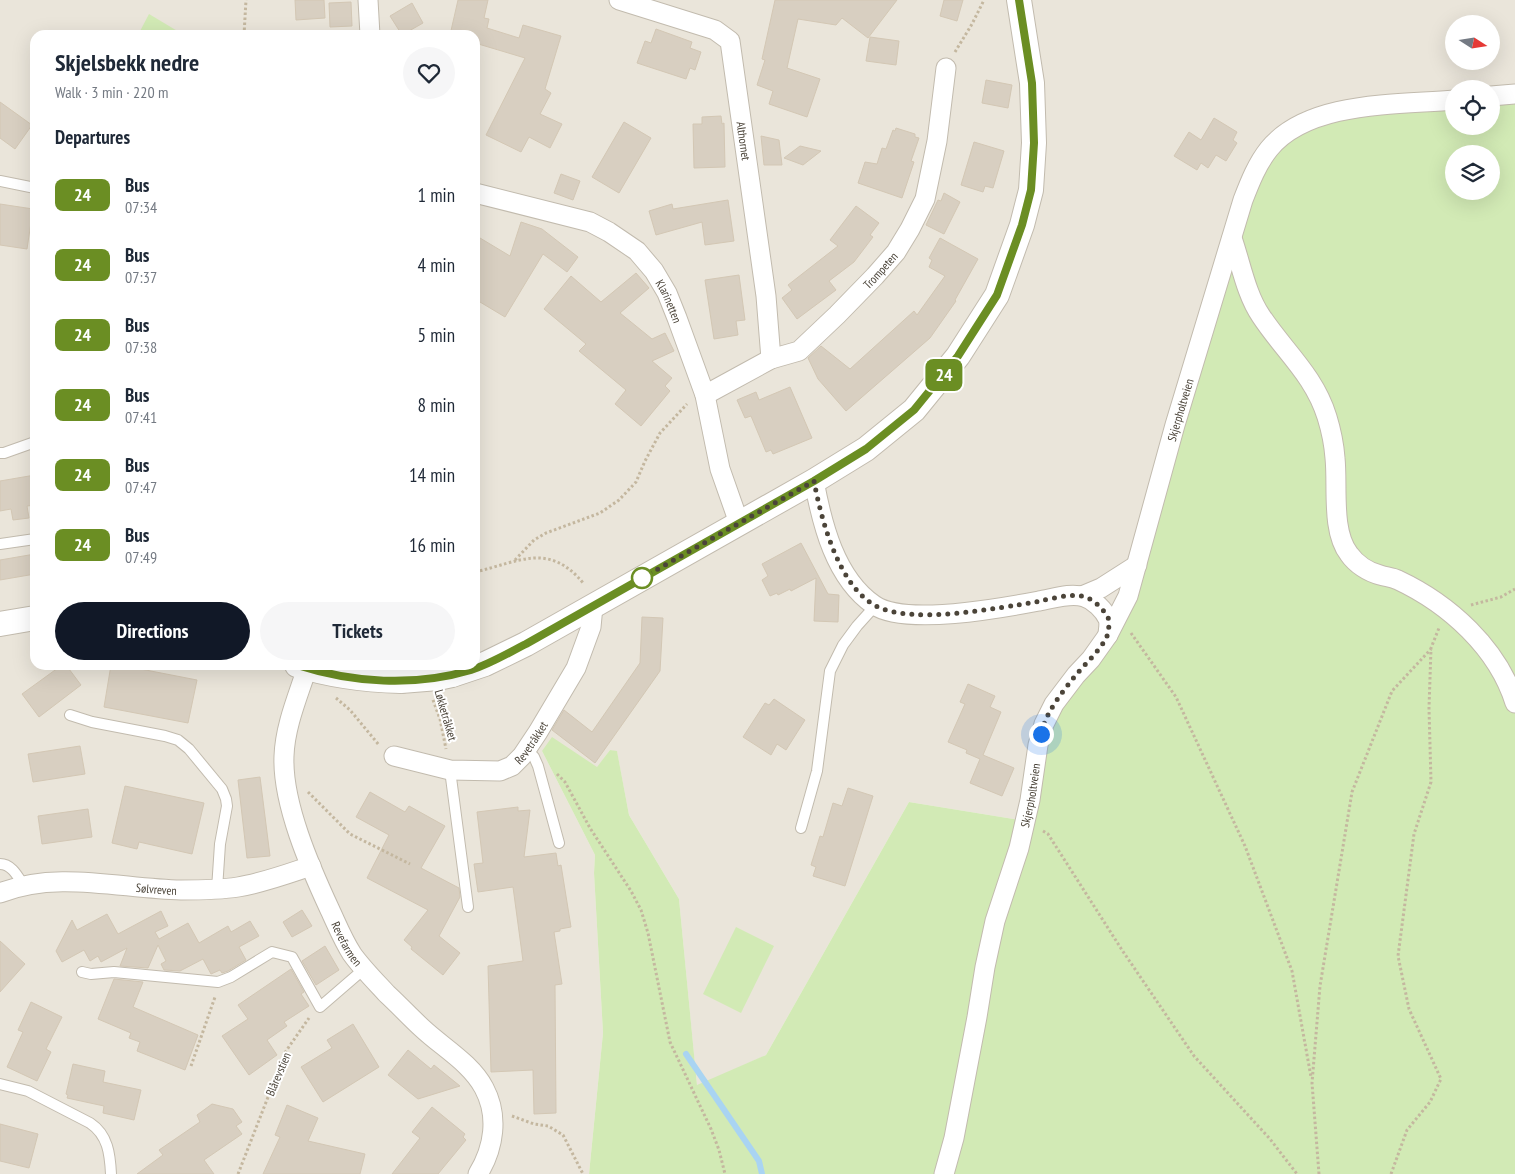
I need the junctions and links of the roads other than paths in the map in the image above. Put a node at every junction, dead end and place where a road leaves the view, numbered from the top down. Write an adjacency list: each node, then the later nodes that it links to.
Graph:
1 (368, 0): 4 (street)
2 (619, 0): 13 (street, Althornet)
3 (1019, 0): 17 (street)
4 (370, 30)
5 (946, 68): 13 (street, Trompeten)
6 (1515, 94): 7 (street)
7 (1500, 95)
8 (1445, 101): 12 (street, Skjerpholtveien)
9 (0, 181): 10 (lane)
10 (30, 187)
11 (480, 194): 14 (street, Klarinetten)
12 (1232, 238): 21 (street, Skjerpholtveien); 32 (street)
13 (771, 360): 14 (street, Trompeten)
14 (705, 395): 18 (street, Klarinetten)
15 (30, 444): 16 (lane)
16 (0, 453)
17 (814, 481): 18 (street); 24 (street)
18 (739, 523): 23 (street)
19 (30, 540): 20 (lane)
20 (0, 544)
21 (1137, 566): 22 (street); 27 (street, Skjerpholtveien)
22 (1082, 596): 24 (street); 27 (street)
23 (592, 606): 28 (street, bridge); 34 (street, Revetråkket)
24 (875, 606): 37 (lane)
25 (30, 619): 26 (street)
26 (0, 624)
27 (1108, 634): 50 (street, Skjerpholtveien)
28 (480, 666)
29 (301, 670): 40 (street, Revefarmen)
30 (315, 670): 31 (street, bridge)
31 (471, 670)
32 (1515, 703)
33 (70, 715): 42 (lane)
34 (526, 750): 36 (street, Revetråkket); 38 (lane)
35 (394, 756): 36 (street, Revetråkket)
36 (450, 770): 44 (lane)
37 (801, 828)
38 (559, 843)
39 (0, 864): 41 (lane)
40 (311, 866): 42 (street, Sølvreven); 45 (street, Revefarmen)
41 (24, 886): 42 (street, Sølvreven); 43 (street, Sølvreven)
42 (217, 889)
43 (0, 892)
44 (468, 907)
45 (364, 969): 46 (lane); 49 (street, Revefarmen)
46 (82, 972)
47 (0, 1084): 48 (lane)
48 (111, 1174)
49 (478, 1174)
50 (944, 1174)

